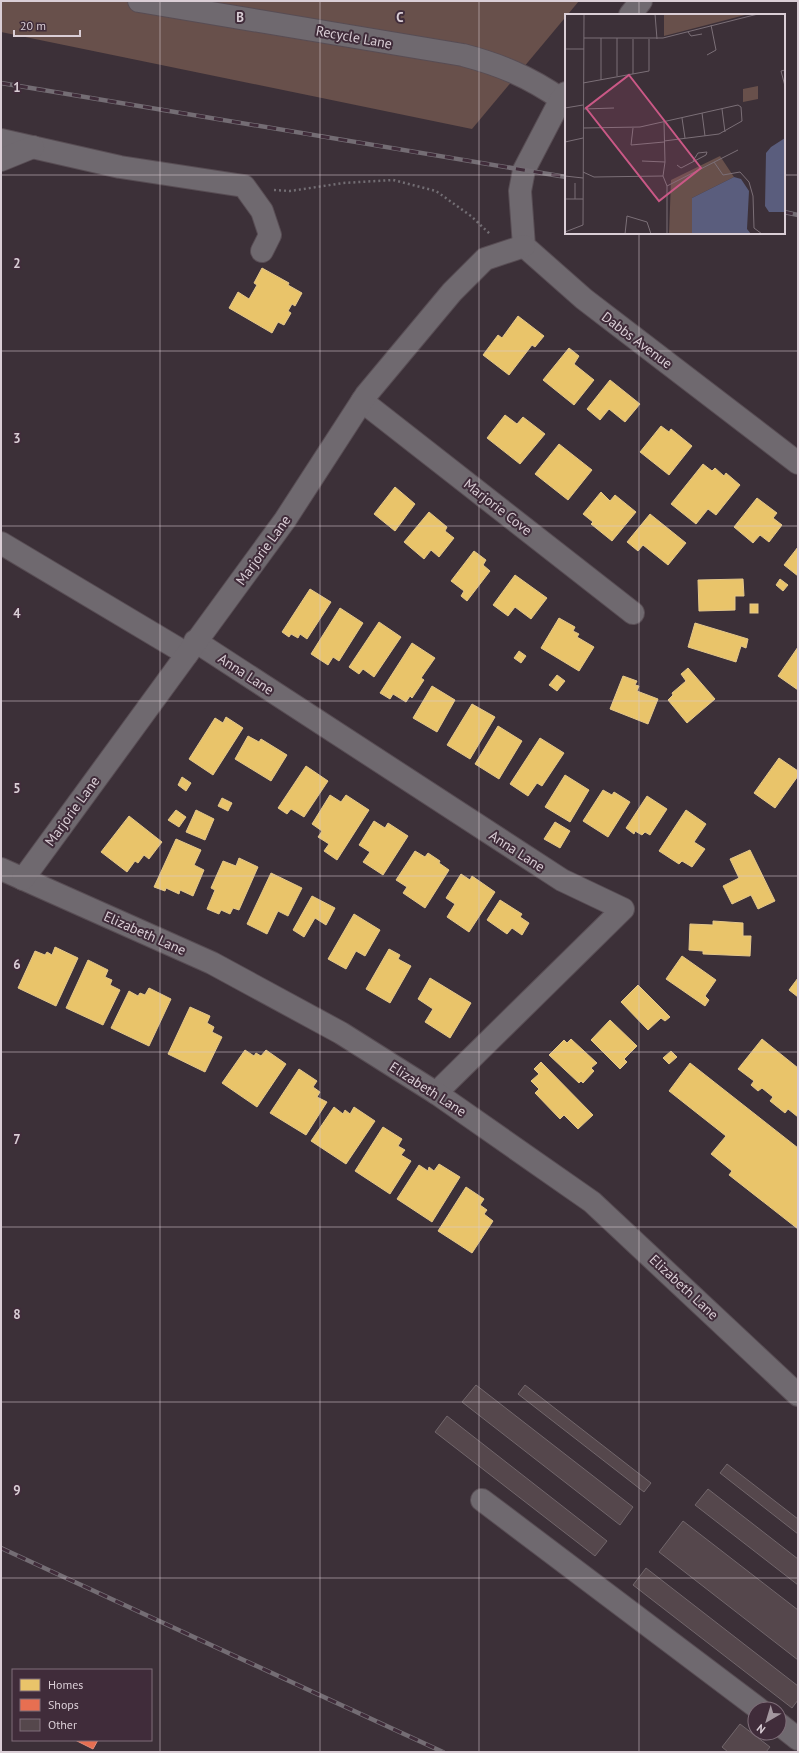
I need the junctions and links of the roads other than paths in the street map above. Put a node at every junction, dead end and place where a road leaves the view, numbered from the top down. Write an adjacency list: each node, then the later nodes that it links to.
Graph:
1 (139, 1): 4 (street, Recycle Lane)
2 (641, 1): 3 (street)
3 (631, 14)
4 (563, 96): 8 (street)
5 (1, 140): 6 (street)
6 (33, 147): 7 (street); 9 (street)
7 (1, 160)
8 (524, 246): 10 (street, Marjorie Lane); 11 (street, Dabbs Avenue)
9 (262, 251)
10 (362, 401): 13 (street, Marjorie Cove); 14 (street, Marjorie Lane)
11 (798, 463)
12 (1, 543): 14 (street, Anna Lane)
13 (633, 613)
14 (191, 648): 16 (street, Marjorie Lane); 17 (street, Anna Lane)
15 (1, 869): 16 (street, Elizabeth Lane)
16 (23, 879): 17 (street, Elizabeth Lane)
17 (436, 1093): 18 (street, Elizabeth Lane)
18 (798, 1395)
19 (482, 1500): 20 (street)
20 (747, 1701)
21 (787, 1730): 22 (street)
22 (798, 1739)

